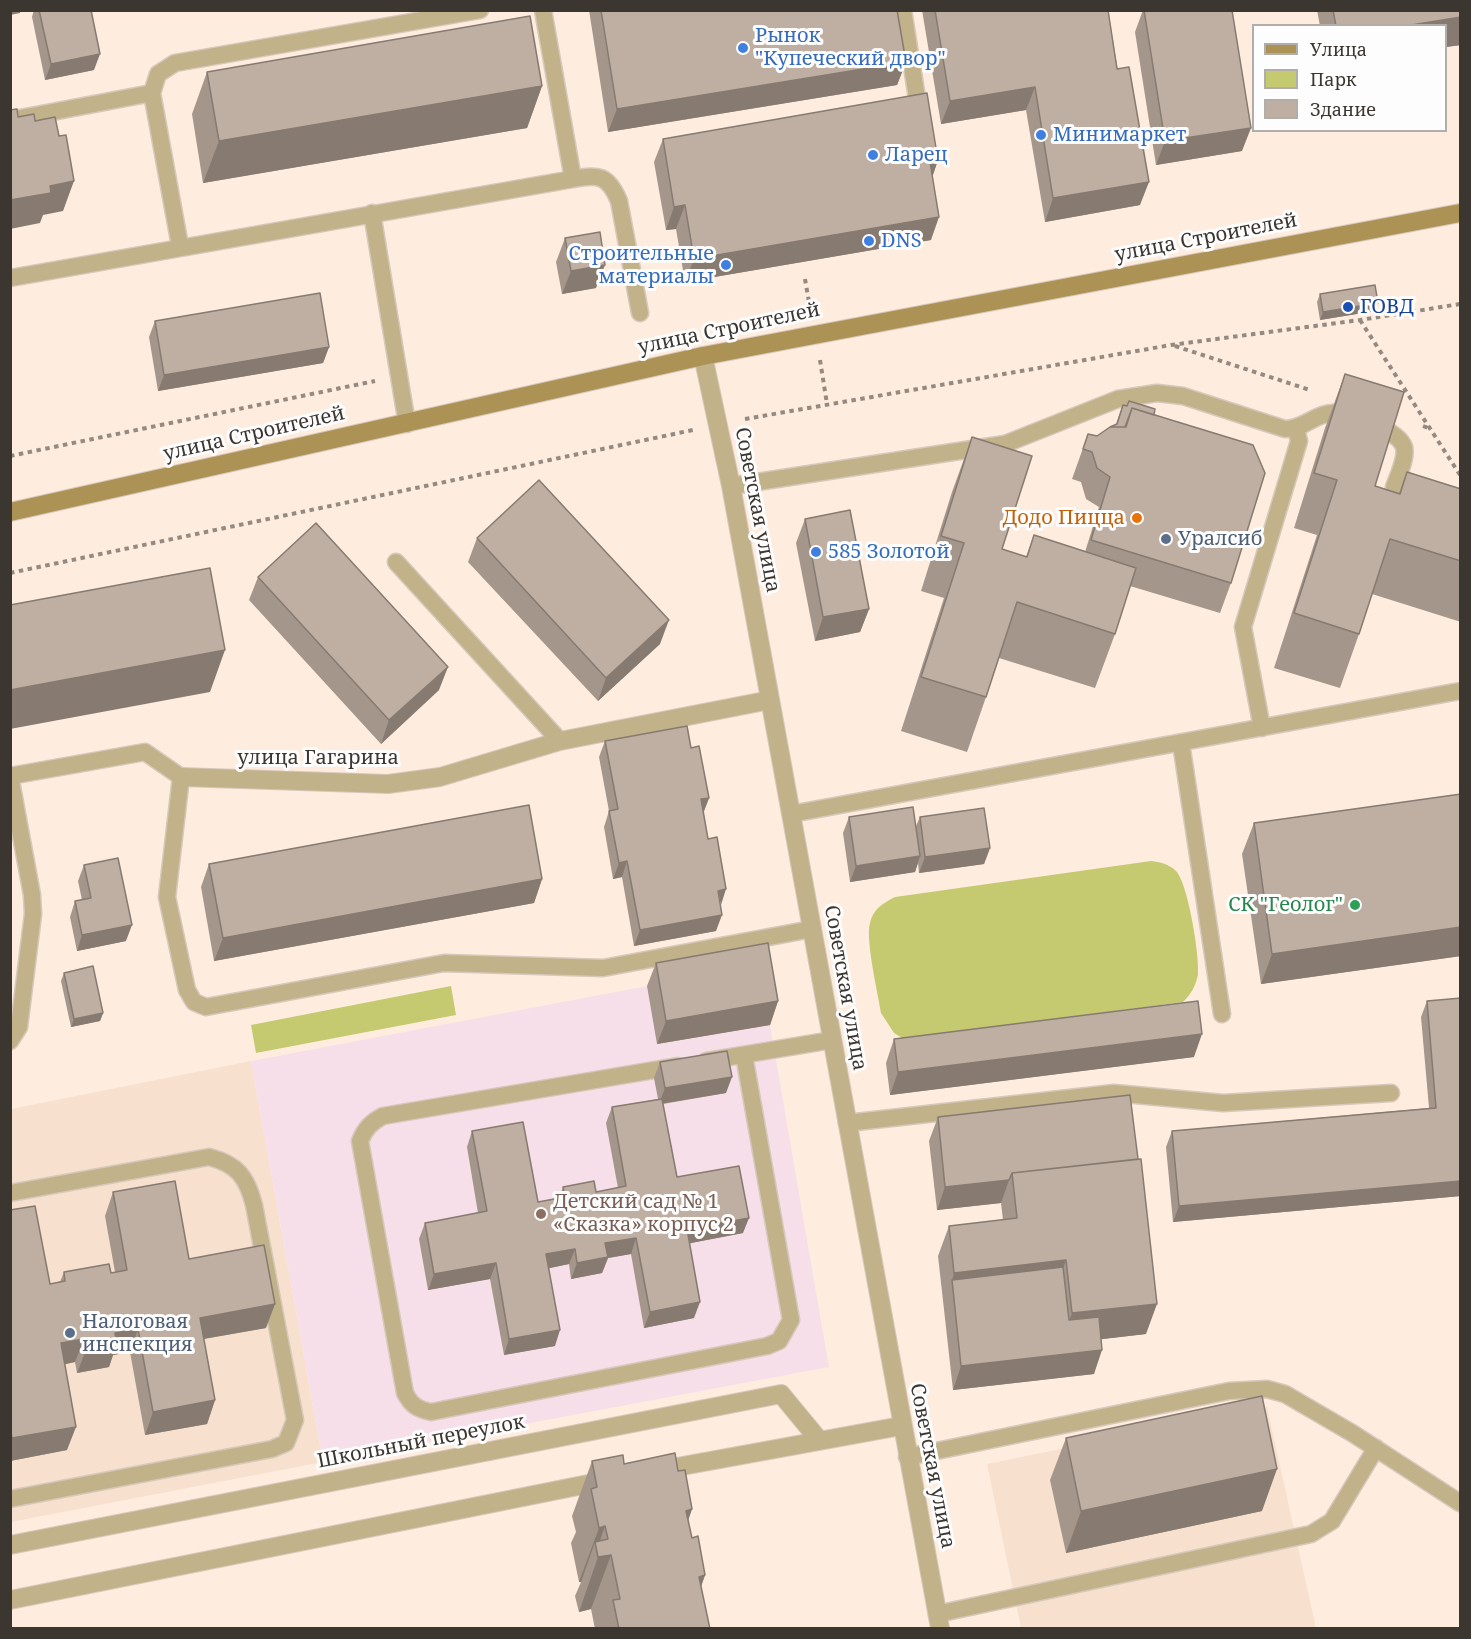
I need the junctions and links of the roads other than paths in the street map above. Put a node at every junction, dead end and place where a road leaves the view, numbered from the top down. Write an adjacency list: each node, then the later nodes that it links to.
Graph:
1 (480, 10): 4 (lane)
2 (543, 10): 7 (lane)
3 (903, 10): 5 (lane)
4 (152, 93): 6 (lane); 10 (lane)
5 (917, 98)
6 (10, 120)
7 (573, 179): 8 (lane); 12 (lane)
8 (372, 213): 10 (lane); 14 (lane)
9 (1461, 213): 13 (main road, улица Строителей)
10 (180, 246): 11 (lane)
11 (10, 278)
12 (640, 313)
13 (703, 356): 14 (main road, улица Строителей); 16 (street, Советская улица)
14 (407, 424): 18 (main road, улица Строителей)
15 (1296, 429): 16 (lane); 17 (lane); 22 (lane)
16 (731, 486): 21 (street, Советская улица)
17 (1394, 487)
18 (10, 512)
19 (396, 562): 23 (lane)
20 (1461, 691): 22 (lane)
21 (770, 700): 23 (street, улица Гагарина); 27 (street, Советская улица)
22 (1262, 728): 24 (lane)
23 (560, 741): 26 (street, улица Гагарина)
24 (1181, 743): 27 (lane); 29 (lane)
25 (10, 776): 26 (lane); 31 (lane)
26 (181, 777): 28 (lane)
27 (791, 814): 28 (street, Советская улица)
28 (812, 929): 30 (street, Советская улица)
29 (1222, 1014)
30 (832, 1040): 32 (lane); 34 (street, Советская улица)
31 (10, 1041)
32 (744, 1055): 32 (lane)
33 (1391, 1093): 34 (lane)
34 (847, 1123): 36 (street, Советская улица)
35 (10, 1193): 40 (lane)
36 (902, 1426): 37 (street); 39 (street, Советская улица)
37 (819, 1440): 42 (street, Школьный переулок); 43 (street)
38 (1376, 1448): 39 (lane); 41 (lane); 44 (lane)
39 (907, 1456): 44 (street, Советская улица)
40 (10, 1499)
41 (1461, 1503)
42 (10, 1545)
43 (10, 1600)
44 (939, 1621)

